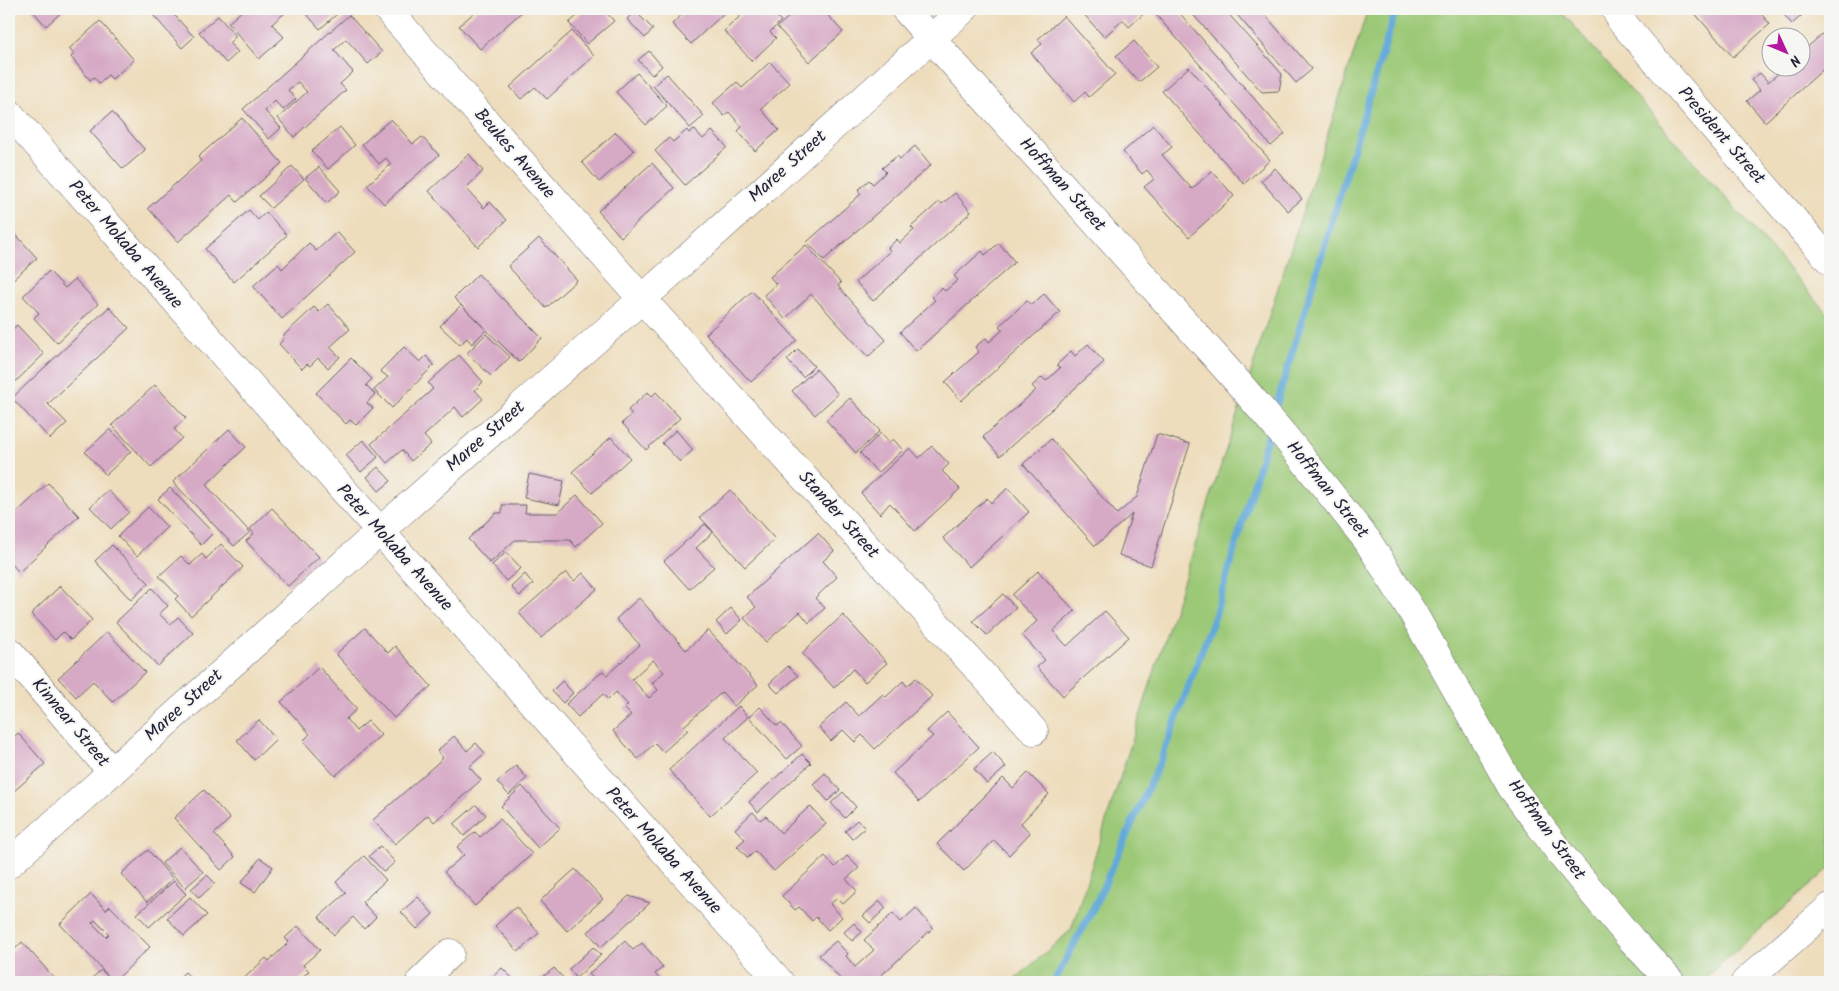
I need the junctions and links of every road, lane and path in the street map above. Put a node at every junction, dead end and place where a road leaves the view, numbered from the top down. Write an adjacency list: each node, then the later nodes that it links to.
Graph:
1 (386, 9): 8 (street, Beukes Avenue)
2 (905, 9): 5 (street, Hoffman Street)
3 (964, 9): 5 (street, Maree Street)
4 (1615, 9): 7 (street, President Street)
5 (930, 38): 8 (street, Maree Street); 18 (street, Hoffman Street)
6 (9, 112): 9 (street, Peter Mokaba Avenue)
7 (1830, 260)
8 (642, 299): 9 (street, Maree Street); 11 (street, Stander Street)
9 (379, 532): 12 (street, Maree Street); 17 (street, Peter Mokaba Avenue)
10 (9, 651): 12 (street, Kinnear Street)
11 (1034, 731)
12 (112, 772): 13 (street, Maree Street)
13 (9, 864)
14 (1830, 906): 19 (street)
15 (450, 954): 16 (street)
16 (420, 982)
17 (780, 982)
18 (1671, 982)
19 (1745, 982)

